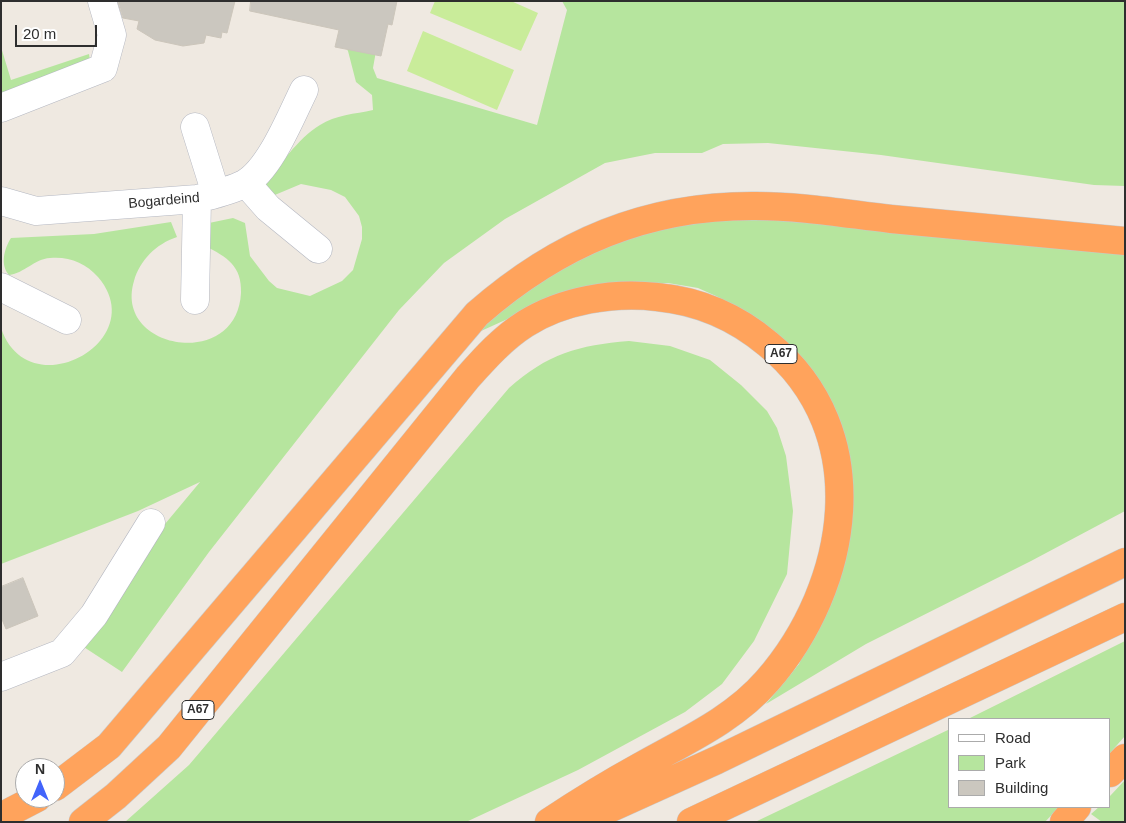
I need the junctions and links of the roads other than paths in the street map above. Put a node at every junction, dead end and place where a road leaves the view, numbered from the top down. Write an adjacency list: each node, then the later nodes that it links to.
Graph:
1 (102, 1): 3 (street)
2 (304, 90): 5 (street, Bogardeind)
3 (1, 108)
4 (195, 127): 6 (street)
5 (246, 183): 6 (street, Bogardeind); 9 (street)
6 (206, 197): 7 (street, Bogardeind); 11 (street)
7 (1, 201)
8 (1125, 241): 19 (highway)
9 (318, 249)
10 (1, 287): 12 (street)
11 (195, 300)
12 (67, 320)
13 (150, 523): 16 (street)
14 (1125, 562): 25 (highway)
15 (1125, 618): 26 (highway)
16 (1, 677)
17 (1125, 758): 18 (highway)
18 (1111, 772)
19 (65, 779)
20 (18, 808): 22 (highway)
21 (1076, 808): 27 (highway)
22 (4, 815)
23 (83, 822): 24 (highway, A67)
24 (549, 822)
25 (580, 822)
26 (691, 822)
27 (1064, 822)

